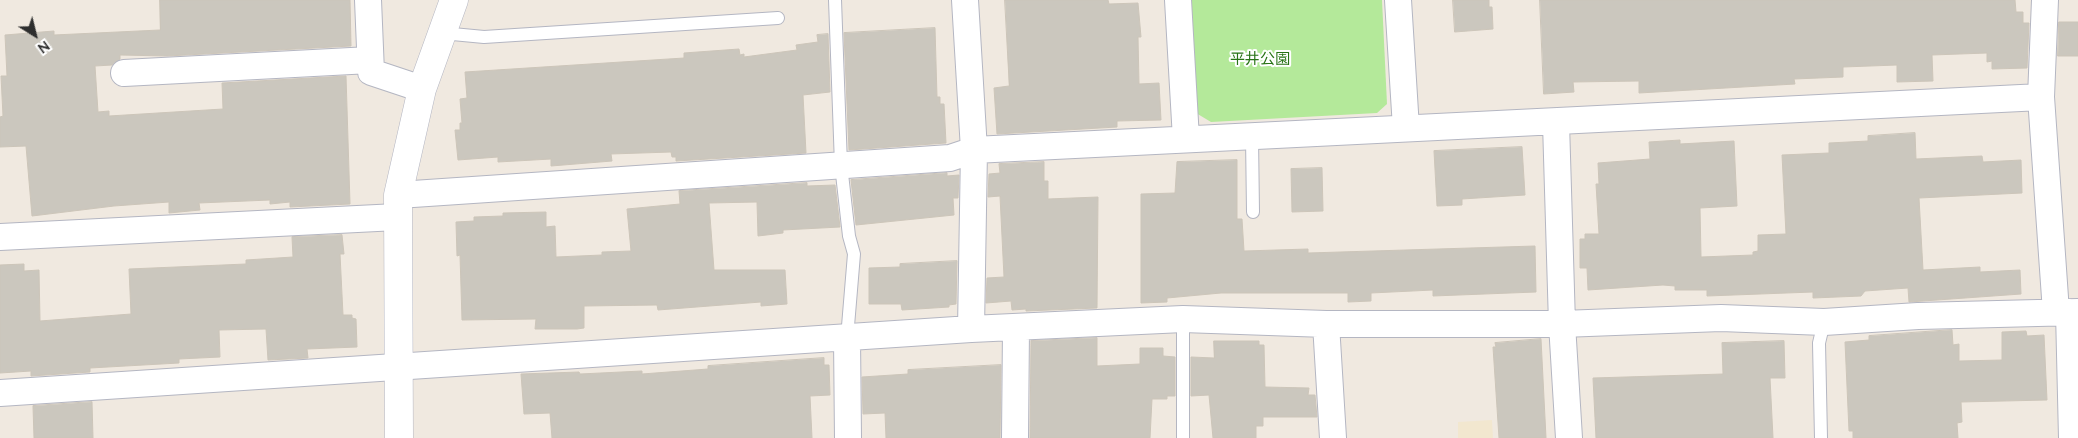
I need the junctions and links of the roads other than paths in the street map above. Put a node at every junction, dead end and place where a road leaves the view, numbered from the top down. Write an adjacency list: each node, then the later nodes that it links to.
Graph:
1 (368, 0): 10 (street)
2 (454, 0): 9 (street)
3 (834, 0): 19 (lane)
4 (965, 0): 18 (street)
5 (1178, 0): 17 (street)
6 (1398, 0): 15 (street)
7 (2046, 0): 13 (street)
8 (778, 18): 9 (lane)
9 (442, 33): 12 (street)
10 (370, 60): 11 (street); 12 (street)
11 (124, 73)
12 (422, 89): 20 (street)
13 (2041, 98): 14 (street); 23 (street)
14 (1556, 124): 15 (street); 27 (street)
15 (1406, 128): 16 (street)
16 (1252, 137): 17 (street); 21 (lane)
17 (1186, 139): 18 (street)
18 (974, 150): 19 (street); 29 (street)
19 (841, 165): 20 (street); 30 (lane)
20 (397, 206): 22 (street); 31 (street)
21 (1253, 212)
22 (0, 237)
23 (2068, 312): 25 (street); 40 (street)
24 (1183, 319): 26 (street); 28 (street); 36 (lane)
25 (1824, 322): 27 (street); 39 (lane)
26 (1326, 324): 27 (street); 37 (street)
27 (1562, 324): 38 (street)
28 (1016, 328): 29 (street); 35 (street)
29 (971, 329): 30 (street)
30 (847, 338): 31 (street); 34 (street)
31 (398, 366): 32 (street); 33 (street)
32 (0, 392)
33 (398, 438)
34 (848, 438)
35 (1016, 438)
36 (1183, 438)
37 (1332, 438)
38 (1569, 438)
39 (1821, 438)
40 (2072, 438)

